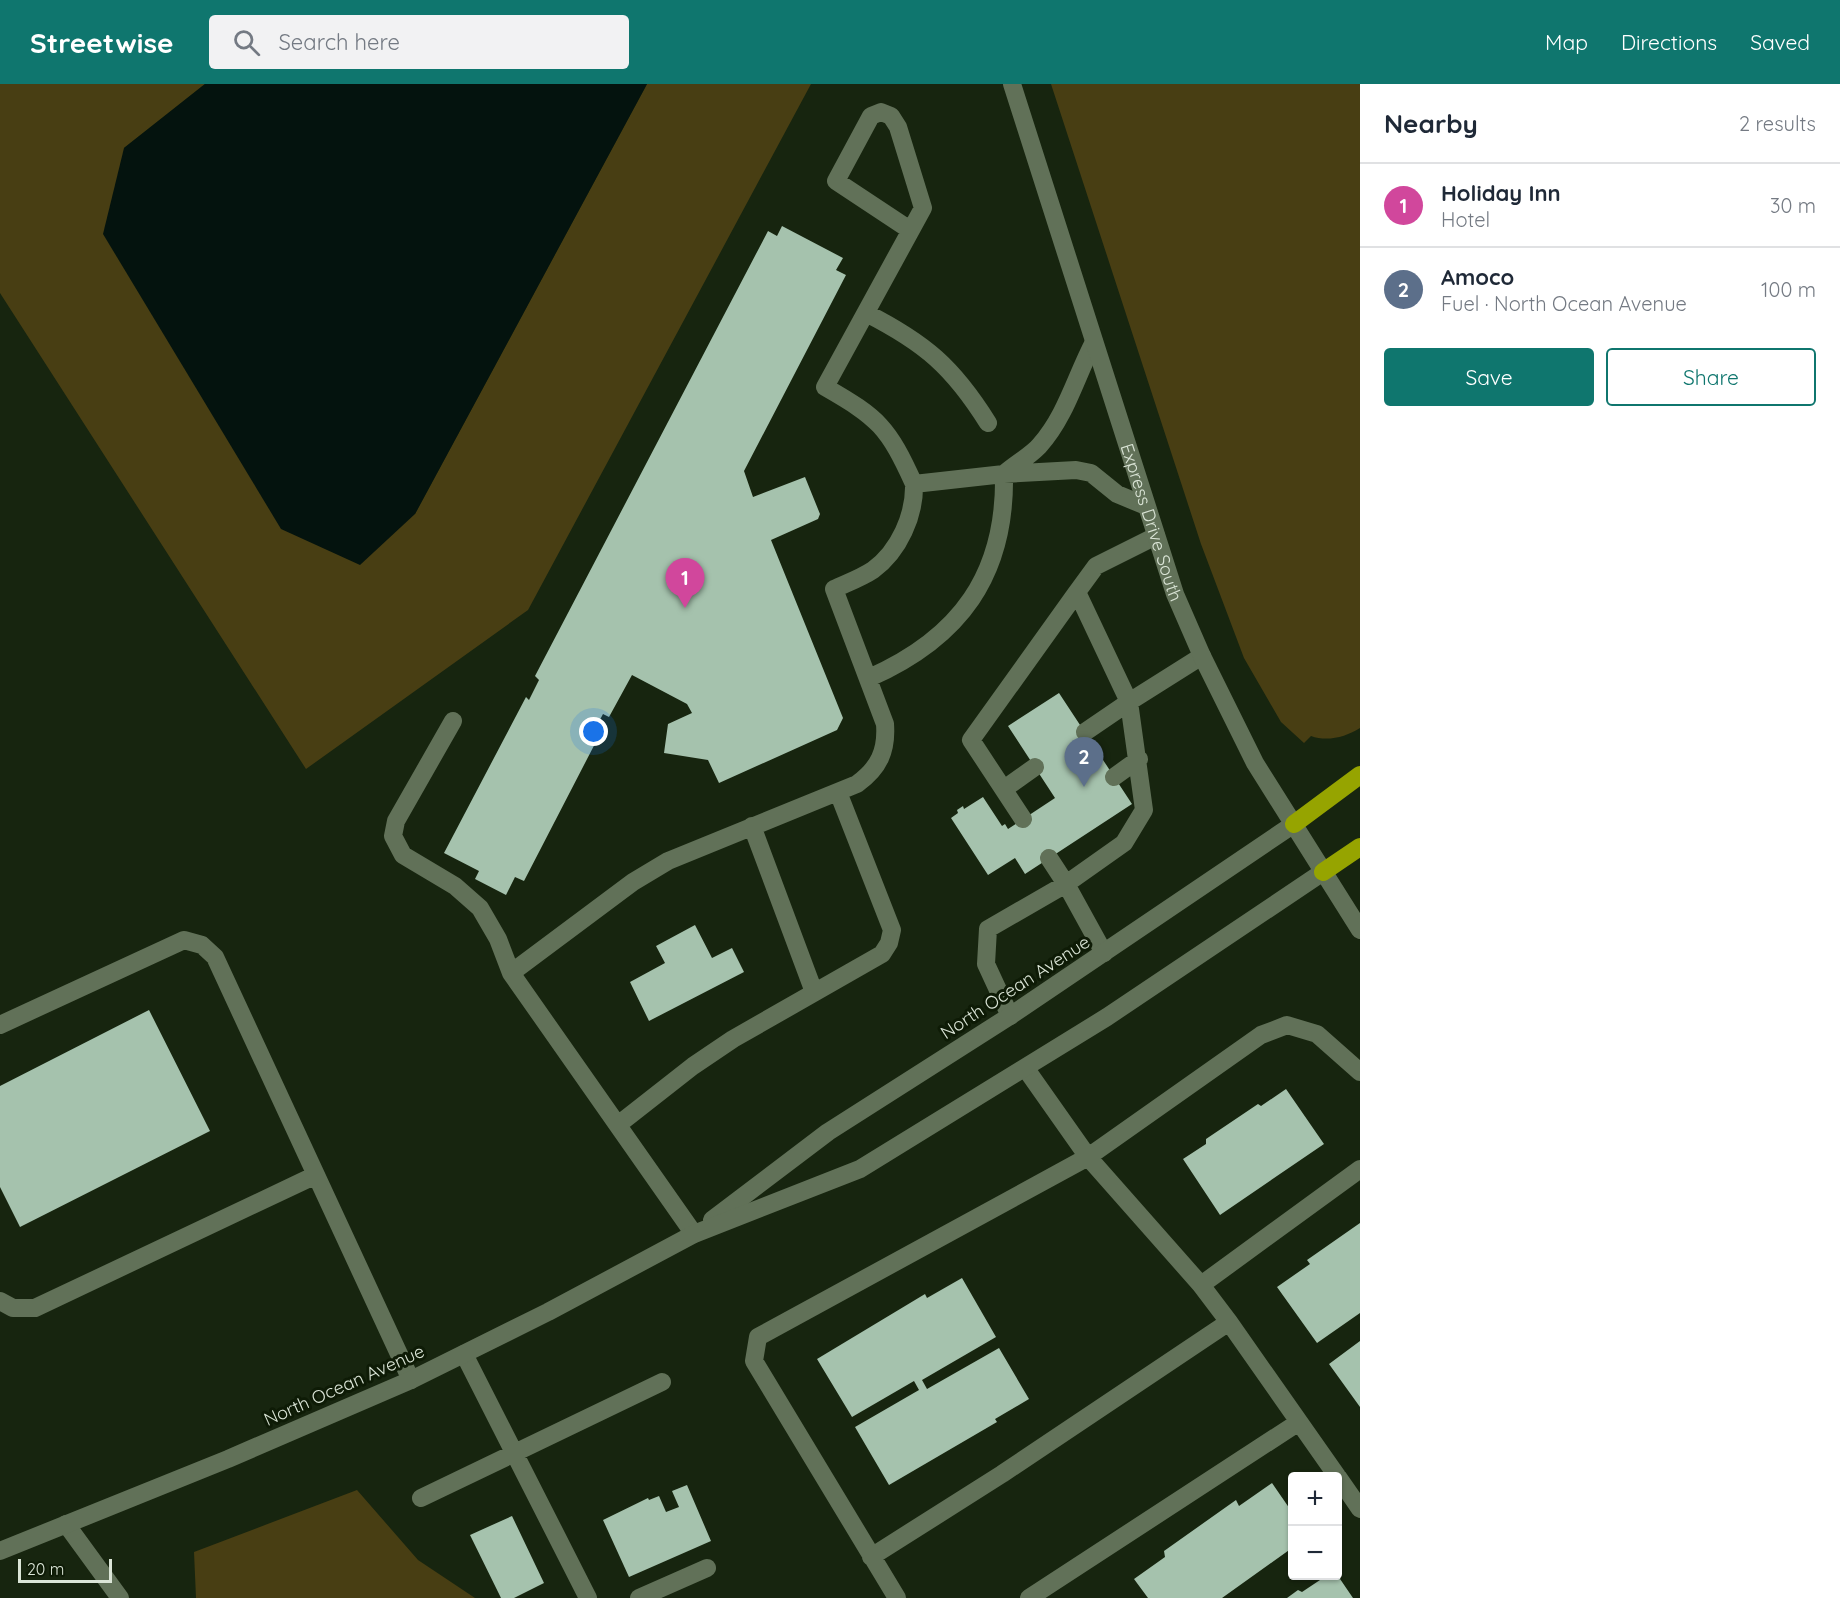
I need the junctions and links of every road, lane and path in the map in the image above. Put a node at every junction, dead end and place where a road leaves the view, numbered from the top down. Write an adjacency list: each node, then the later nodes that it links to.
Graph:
1 (1012, 84): 4 (main road, Express Drive South)
2 (910, 230): 2 (main road); 3 (main road)
3 (866, 313): 5 (main road); 7 (main road)
4 (1094, 342): 6 (main road); 8 (main road, Express Drive South)
5 (988, 423)
6 (1004, 474): 7 (main road); 8 (main road); 12 (main road)
7 (914, 484): 12 (main road)
8 (1146, 506): 9 (main road, Express Drive South)
9 (1156, 536): 10 (main road); 11 (main road, Express Drive South)
10 (1077, 592): 13 (main road); 20 (main road)
11 (1202, 657): 13 (main road); 23 (main road, Express Drive South)
12 (869, 678): 21 (main road)
13 (1129, 702): 15 (main road); 16 (main road)
14 (453, 721): 31 (main road)
15 (1085, 732)
16 (1139, 759): 19 (main road); 28 (main road)
17 (1035, 767): 20 (main road)
18 (1360, 775): 23 (highway, North Ocean Avenue)
19 (1113, 777)
20 (1004, 789): 22 (main road)
21 (838, 792): 24 (main road); 32 (main road)
22 (1023, 819)
23 (1294, 824): 27 (main road, Express Drive South); 30 (main road, North Ocean Avenue)
24 (752, 826): 31 (main road); 32 (main road)
25 (1360, 848): 27 (highway, North Ocean Avenue)
26 (1049, 858): 28 (main road)
27 (1323, 872): 29 (main road, Express Drive South); 35 (main road, North Ocean Avenue)
28 (1066, 884): 30 (main road); 33 (main road)
29 (1360, 930)
30 (1104, 953): 33 (main road, North Ocean Avenue)
31 (511, 973): 37 (main road)
32 (814, 992): 37 (main road)
33 (1010, 1016): 41 (main road, North Ocean Avenue)
34 (0, 1025): 40 (main road)
35 (1026, 1069): 38 (main road); 41 (main road, North Ocean Avenue)
36 (1360, 1072): 38 (main road)
37 (619, 1124): 41 (main road)
38 (1088, 1157): 42 (main road); 56 (main road)
39 (1360, 1169): 42 (main road)
40 (316, 1175): 43 (main road); 46 (main road)
41 (694, 1234): 45 (main road, North Ocean Avenue)
42 (1201, 1285): 44 (main road)
43 (0, 1301)
44 (1229, 1322): 48 (main road); 56 (main road)
45 (464, 1354): 46 (main road, North Ocean Avenue); 49 (main road)
46 (411, 1380): 54 (main road, North Ocean Avenue)
47 (662, 1382): 49 (main road)
48 (1299, 1422): 50 (main road); 62 (main road)
49 (515, 1454): 53 (main road); 59 (main road)
50 (1334, 1472)
51 (1342, 1482): 52 (main road)
52 (1357, 1497)
53 (421, 1498)
54 (66, 1524): 55 (main road, North Ocean Avenue); 58 (main road)
55 (0, 1551)
56 (871, 1557): 61 (main road)
57 (707, 1568): 60 (main road)
58 (120, 1598)
59 (588, 1598)
60 (639, 1598)
61 (897, 1598)
62 (1029, 1598)

